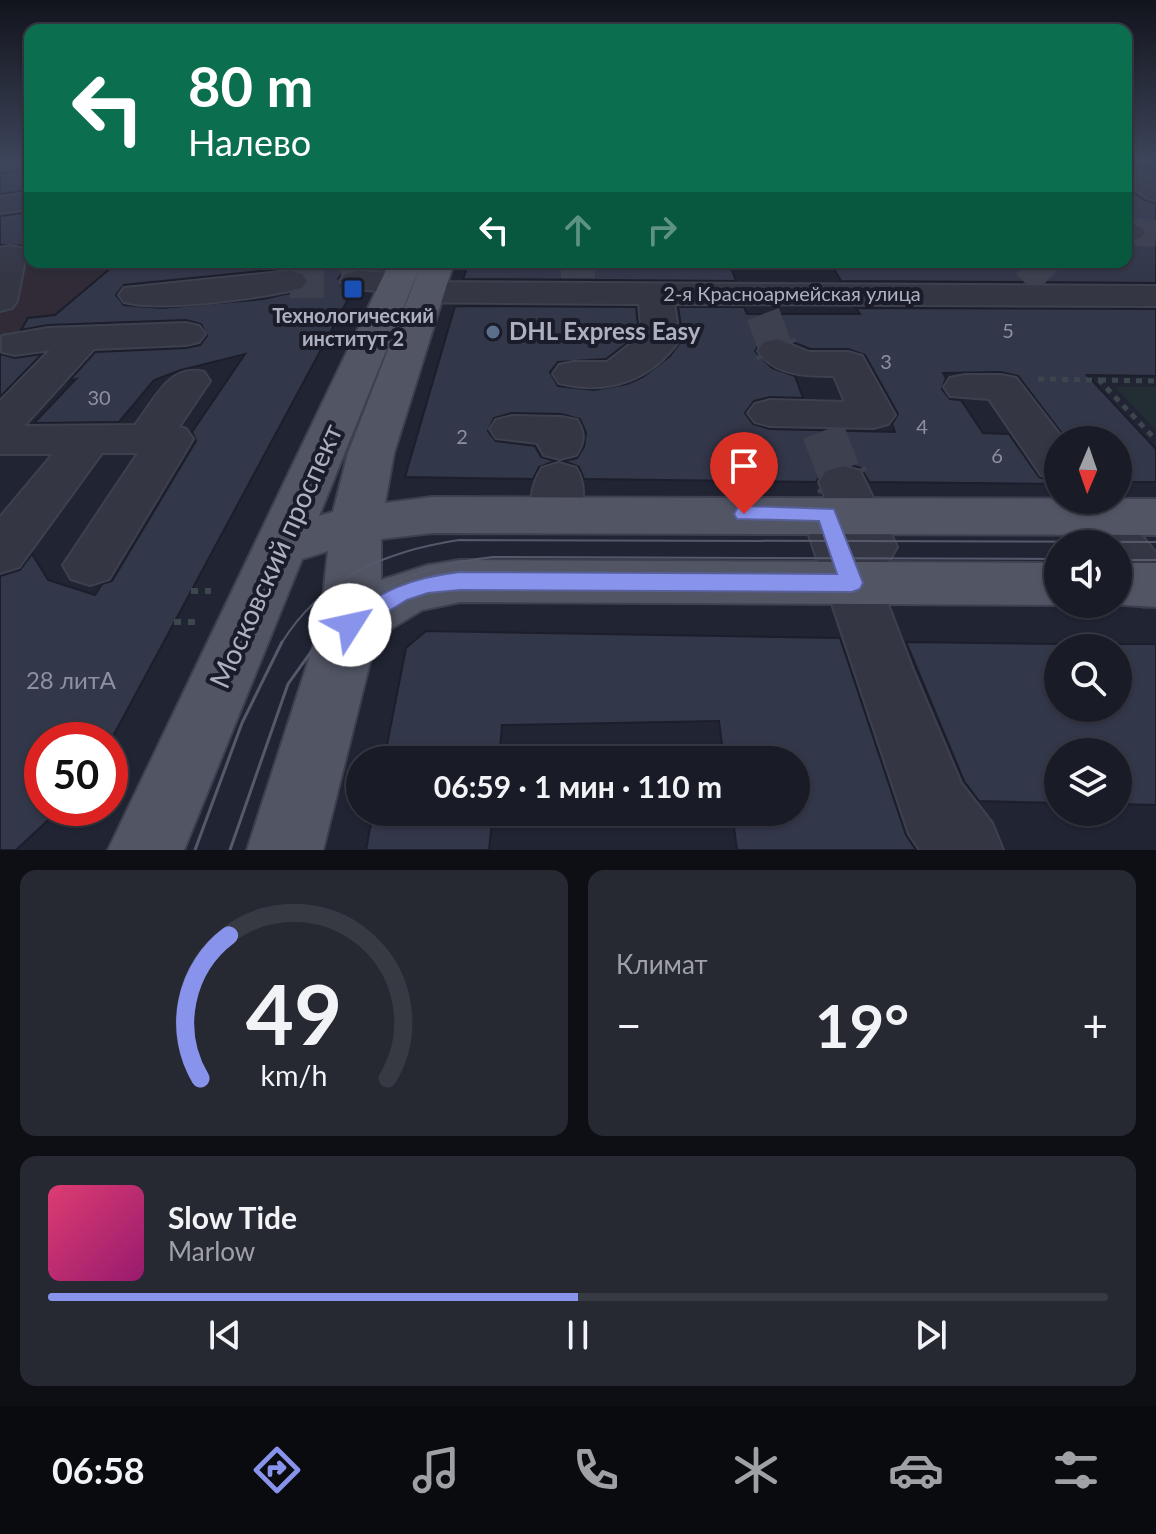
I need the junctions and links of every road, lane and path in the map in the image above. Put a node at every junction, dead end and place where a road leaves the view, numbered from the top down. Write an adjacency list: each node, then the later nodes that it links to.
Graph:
1 (24, 202): 2 (street)
2 (0, 205)
3 (13, 255): 9 (street)
4 (403, 278): 6 (street, 2-я Красноармейская улица); 34 (main road, Московский проспект); 35 (main road, Московский проспект)
5 (290, 281): 7 (street)
6 (655, 293): 10 (street, 2-я Красноармейская улица); 14 (street)
7 (136, 295)
8 (1156, 296): 10 (street, 2-я Красноармейская улица)
9 (0, 301)
10 (775, 331): 20 (street)
11 (186, 334): 12 (street)
12 (83, 338): 13 (street); 21 (street)
13 (15, 344)
14 (573, 374)
15 (1037, 379): 16 (path)
16 (1099, 380): 18 (path); 26 (path)
17 (190, 381): 23 (street)
18 (1156, 381)
19 (965, 387): 27 (street)
20 (770, 413)
21 (0, 426)
22 (512, 429): 28 (street)
23 (148, 439): 25 (street); 37 (street)
24 (0, 440): 25 (street)
25 (89, 440): 36 (street)
26 (1156, 440)
27 (1044, 445)
28 (558, 479): 29 (main road); 34 (main road)
29 (842, 504): 30 (main road); 38 (street)
30 (1044, 507)
31 (1096, 514): 40 (street)
32 (1132, 514): 33 (main road)
33 (1156, 517)
34 (356, 524): 35 (main road); 45 (main road, Московский проспект)
35 (280, 546): 46 (main road, Московский проспект)
36 (0, 553)
37 (90, 565)
38 (868, 583): 39 (main road); 45 (main road); 48 (street)
39 (1044, 584)
40 (1141, 585)
41 (191, 591): 42 (path)
42 (211, 591)
43 (174, 622): 44 (path)
44 (195, 622)
45 (350, 625): 47 (main road, Московский проспект)
46 (149, 838)
47 (285, 850)
48 (965, 850)

